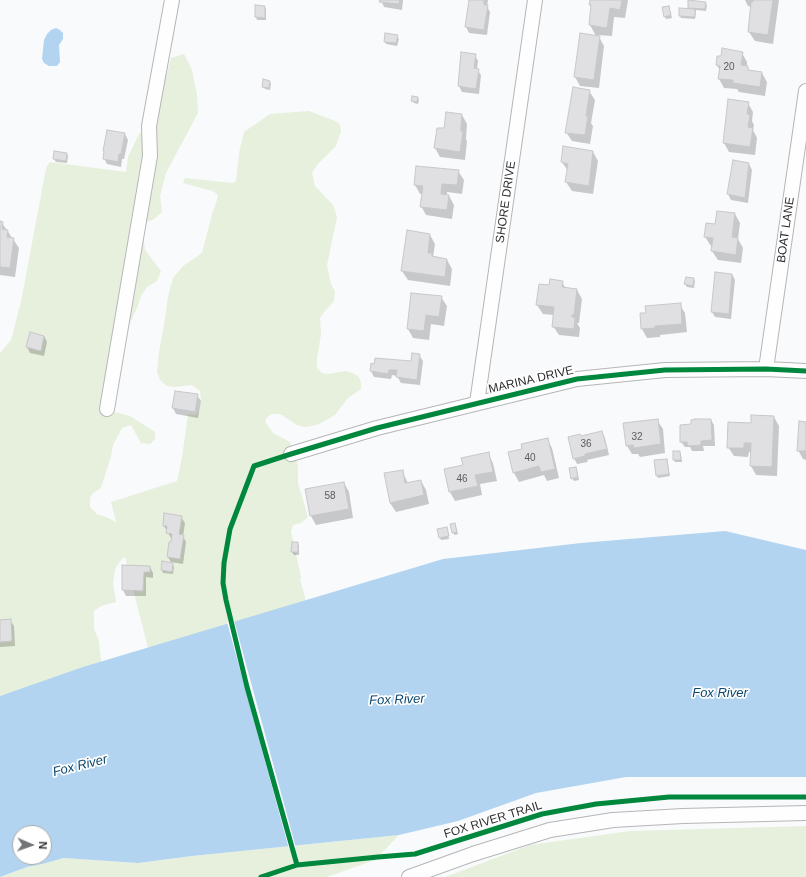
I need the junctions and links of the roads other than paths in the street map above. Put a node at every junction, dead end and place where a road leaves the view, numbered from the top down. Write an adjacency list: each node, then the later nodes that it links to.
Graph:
1 (172, 0): 7 (street)
2 (535, 0): 6 (street, SHORE DRIVE)
3 (806, 92): 4 (street, BOAT LANE)
4 (766, 369): 5 (street, MARINA DRIVE); 6 (street, MARINA DRIVE)
5 (806, 371)
6 (477, 403): 8 (street, MARINA DRIVE)
7 (107, 409)
8 (291, 454)
9 (806, 813): 10 (street)
10 (410, 877)

